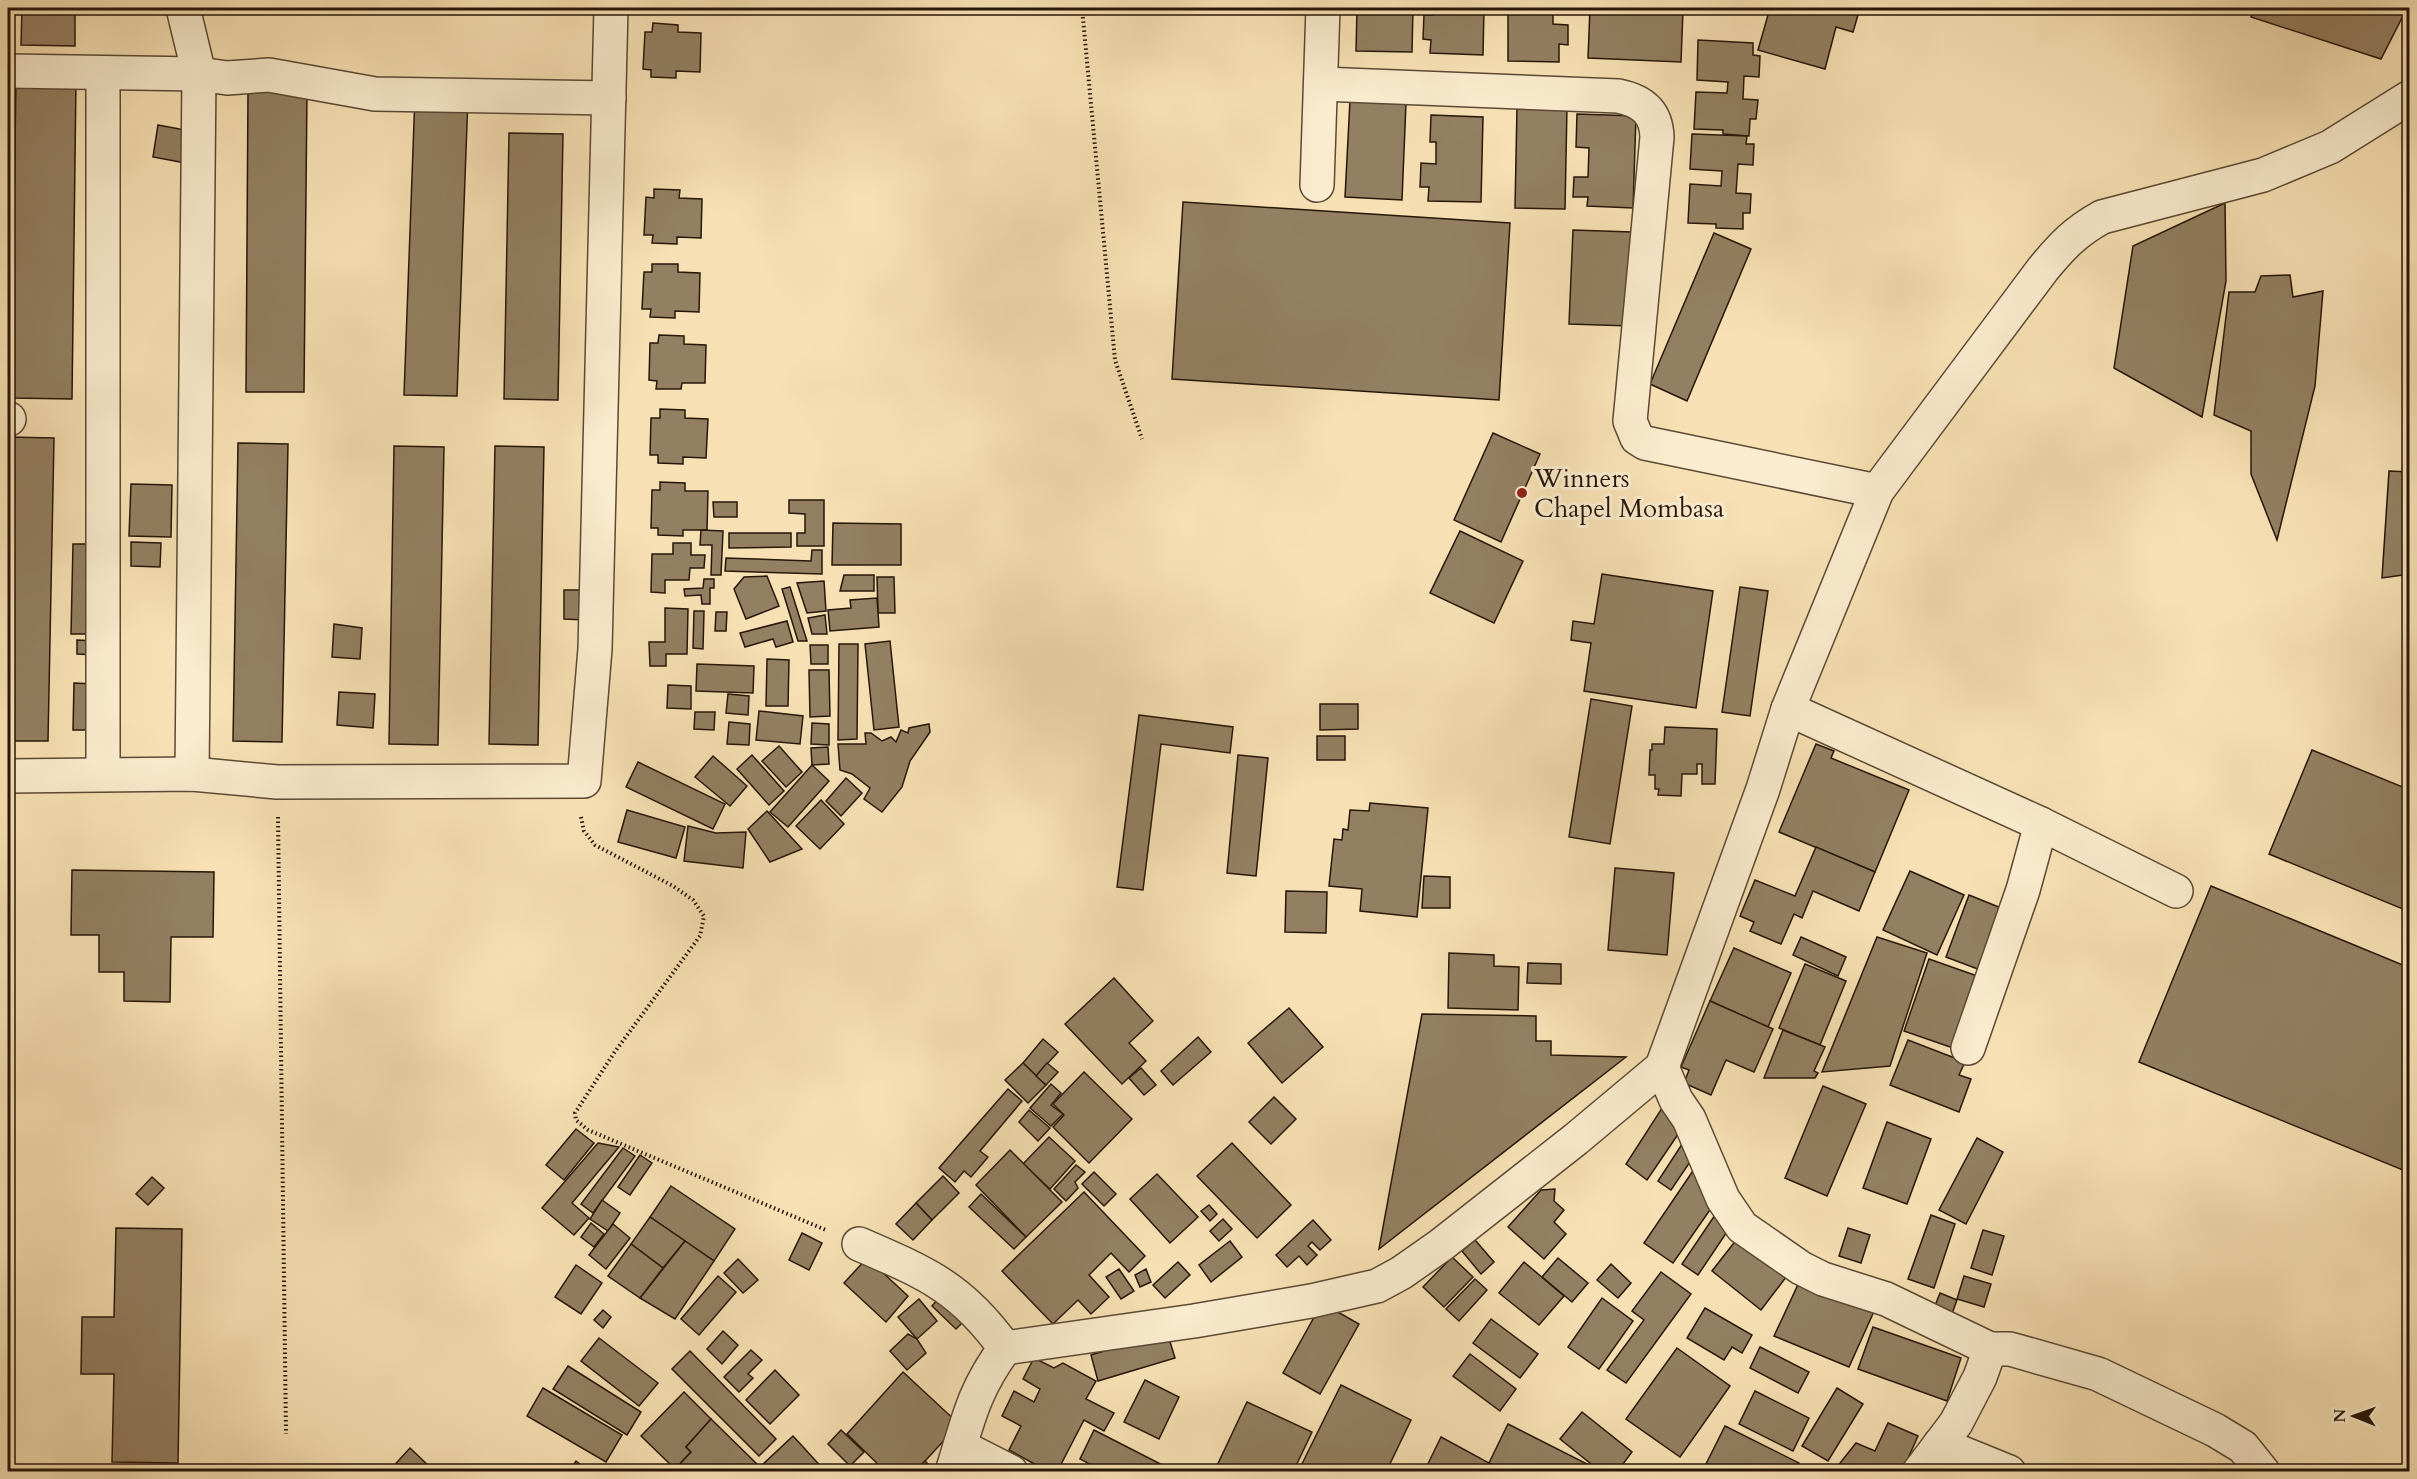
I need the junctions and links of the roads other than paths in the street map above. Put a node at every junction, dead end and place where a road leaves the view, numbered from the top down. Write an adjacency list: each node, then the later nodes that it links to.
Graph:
1 (183, 8): 6 (street)
2 (611, 8): 9 (street)
3 (1323, 8): 7 (street)
4 (8, 71): 5 (street)
5 (103, 74): 6 (street); 13 (street)
6 (199, 74): 9 (street); 14 (street)
7 (1322, 84): 10 (street); 11 (street)
8 (2409, 97): 11 (street)
9 (609, 98): 14 (street)
10 (1317, 185)
11 (1877, 490): 12 (street)
12 (1788, 709): 16 (street); 19 (street)
13 (103, 774): 14 (street); 15 (street)
14 (192, 774)
15 (8, 776)
16 (2041, 824): 17 (street); 18 (street)
17 (2176, 891)
18 (1968, 1048)
19 (1662, 1067): 21 (street); 22 (street)
20 (859, 1244): 21 (street)
21 (1005, 1347): 24 (street)
22 (1990, 1349): 23 (street); 28 (street)
23 (1940, 1444): 26 (street); 27 (street)
24 (956, 1459): 25 (street)
25 (1011, 1472)
26 (1919, 1472)
27 (2009, 1472)
28 (2263, 1472)

